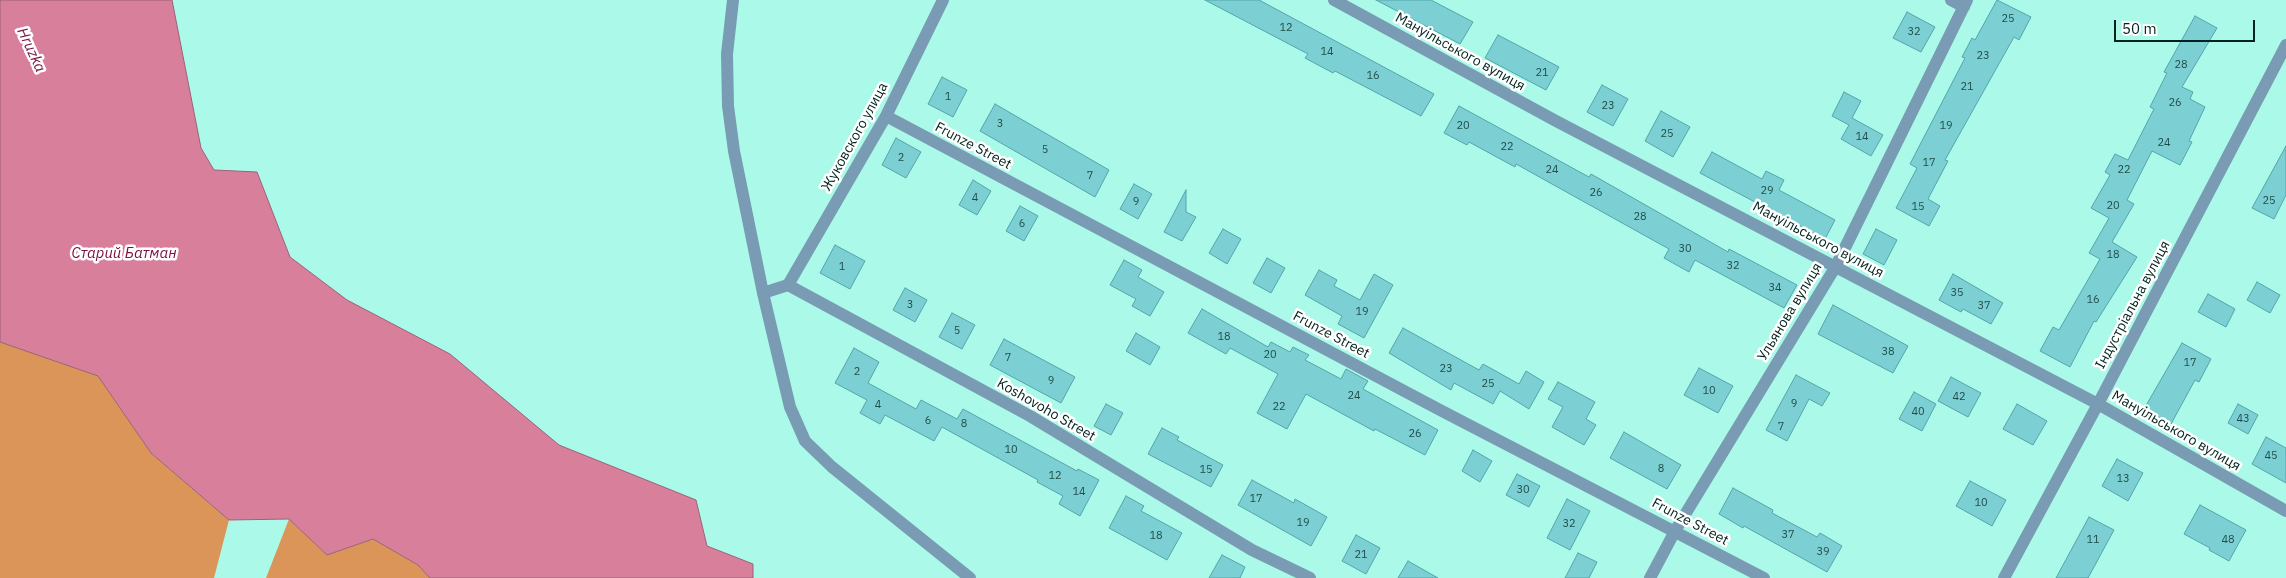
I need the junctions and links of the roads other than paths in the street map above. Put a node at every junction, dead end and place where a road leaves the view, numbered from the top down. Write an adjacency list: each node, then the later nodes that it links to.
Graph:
1 (733, 0): 10 (street)
2 (943, 0): 7 (street, Жуковского улица)
3 (1334, 0): 8 (street, Мануільського вулиця)
4 (1951, 0): 5 (street)
5 (1966, 3): 8 (street, Ульянова вулиця)
6 (2286, 45): 11 (street, Індустріальна вулиця)
7 (886, 116): 9 (street, Жуковского улица); 13 (street, Frunze Street)
8 (1836, 266): 11 (street, Мануільського вулиця); 13 (street, Ульянова вулиця)
9 (788, 285): 10 (street); 15 (street, Koshovoho Street)
10 (763, 293): 14 (street)
11 (2098, 404): 12 (street, Мануільського вулиця); 18 (street, Індустріальна вулиця)
12 (2286, 511)
13 (1675, 531): 16 (street, Ульянова вулиця); 17 (street, Frunze Street)
14 (970, 578)
15 (1310, 578)
16 (1650, 578)
17 (1764, 578)
18 (2004, 578)

